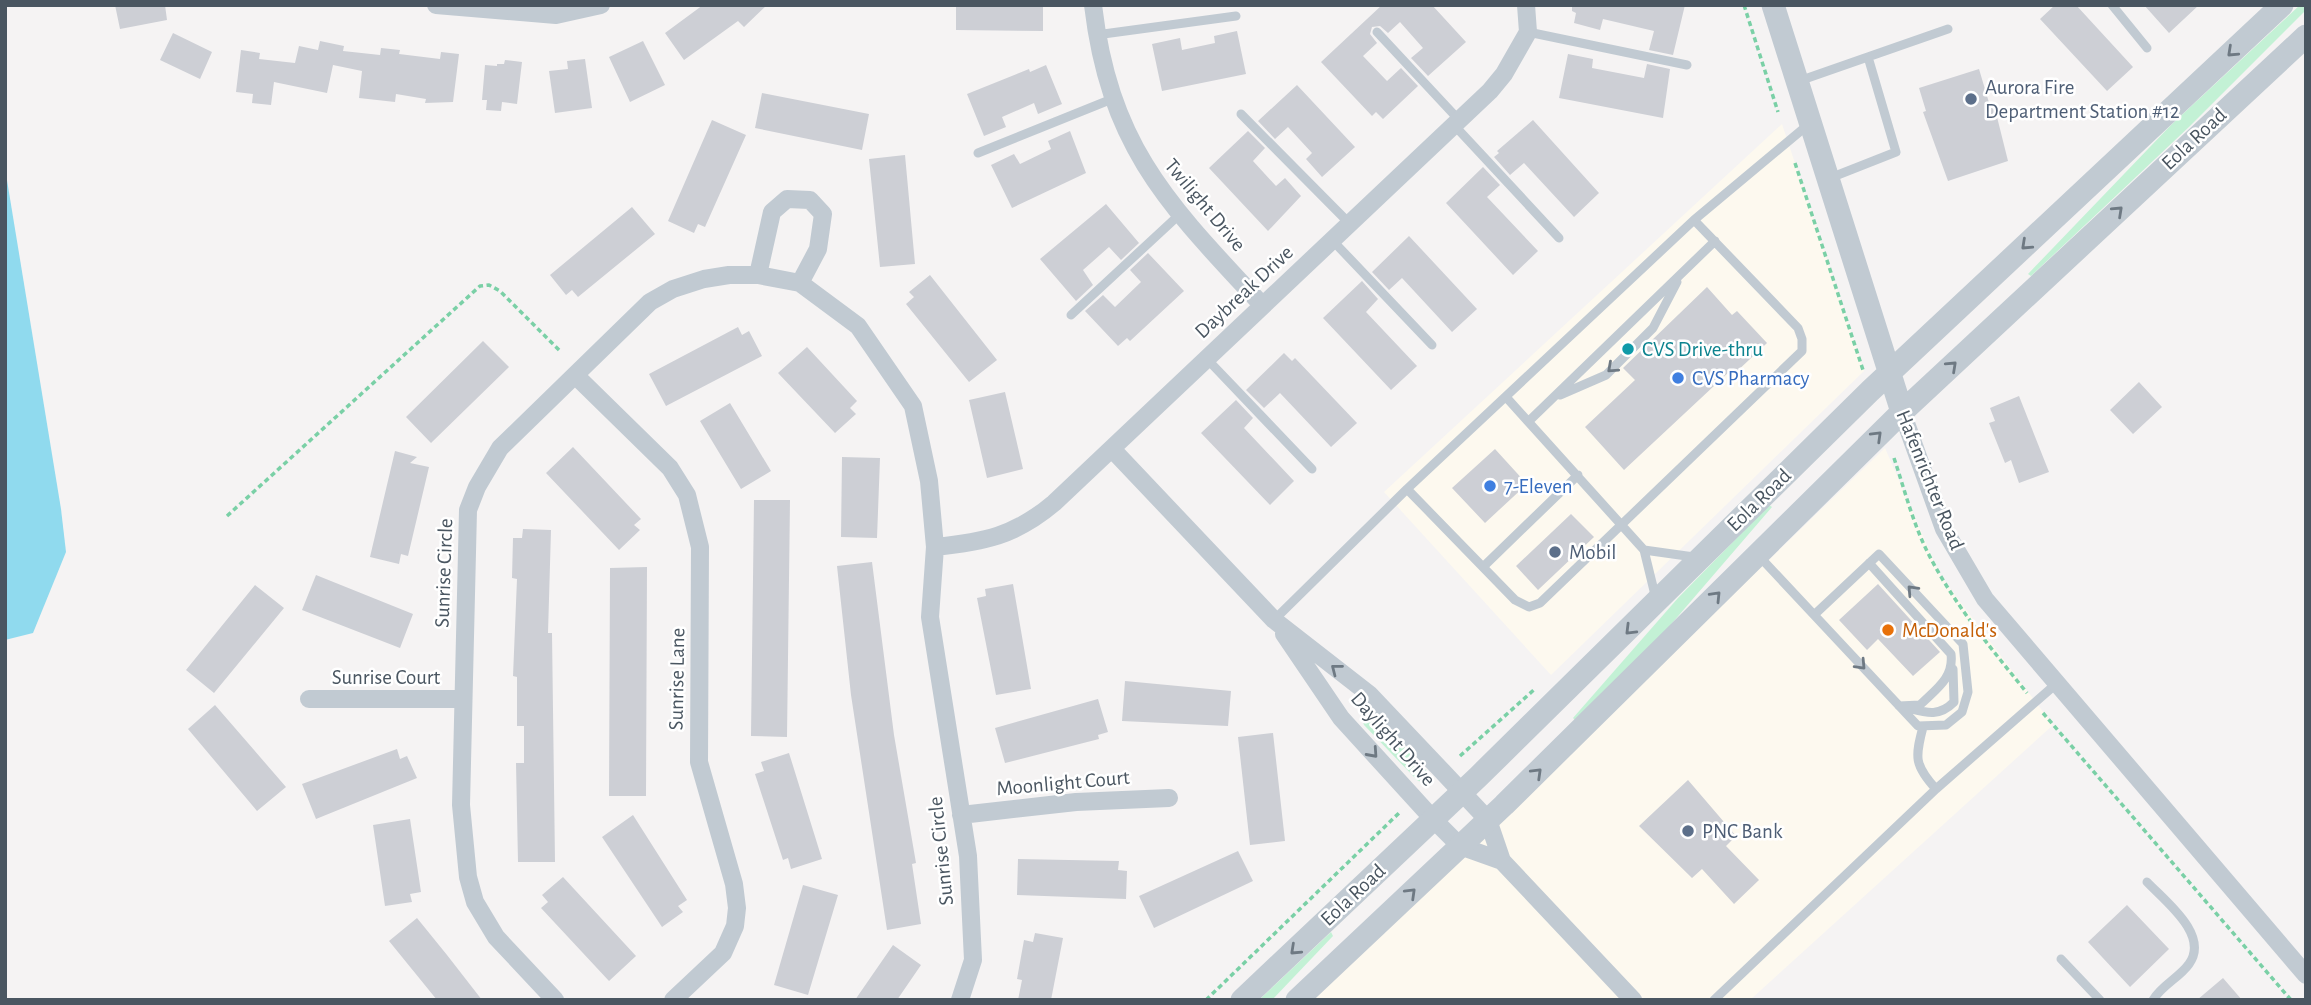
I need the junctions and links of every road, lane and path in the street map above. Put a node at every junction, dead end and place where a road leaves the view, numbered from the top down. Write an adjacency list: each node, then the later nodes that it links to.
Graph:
1 (436, 5): 2 (street)
2 (601, 5)
3 (1093, 5): 13 (street, Twilight Drive)
4 (1526, 5): 12 (street)
5 (1744, 5): 20 (path)
6 (1773, 5): 18 (street, Hafenrichter Road)
7 (2112, 5): 15 (lane)
8 (2282, 5): 42 (street, Eola Road, one-way to 42)
9 (1236, 16): 13 (lane)
10 (1948, 29): 16 (lane)
11 (1377, 32): 23 (lane)
12 (1528, 32): 17 (lane); 23 (street, Daybreak Drive)
13 (1097, 35): 19 (street, Twilight Drive)
14 (2306, 36): 46 (street, Eola Road, one-way to 14)
15 (2147, 48)
16 (1868, 57): 18 (lane); 26 (lane)
17 (1687, 65)
18 (1797, 82): 22 (street, Hafenrichter Road)
19 (1112, 99): 24 (lane); 27 (street, Twilight Drive)
20 (1778, 113)
21 (1241, 114): 29 (lane)
22 (1810, 122): 26 (street, Hafenrichter Road); 28 (lane)
23 (1456, 123): 29 (street, Daybreak Drive); 30 (lane)
24 (978, 153)
25 (1795, 163): 41 (path)
26 (1829, 179): 42 (street, Hafenrichter Road)
27 (1179, 215): 36 (street, Twilight Drive); 37 (lane)
28 (1694, 220): 32 (lane); 44 (lane)
29 (1350, 224): 31 (street, Daybreak Drive)
30 (1559, 238)
31 (1333, 241): 36 (street, Daybreak Drive); 38 (lane)
32 (1715, 241): 33 (lane); 54 (lane)
33 (1681, 274): 45 (lane); 45 (lane, one-way to 45)
34 (758, 275): 35 (street, Sunrise Circle); 35 (street); 43 (street, Sunrise Circle)
35 (800, 283): 55 (street, Sunrise Circle)
36 (1262, 305): 40 (street, Daybreak Drive)
37 (1071, 315)
38 (1432, 345)
39 (561, 352): 53 (path)
40 (1206, 358): 48 (street, Daybreak Drive); 50 (lane)
41 (1864, 371)
42 (1890, 372): 46 (street, Hafenrichter Road); 58 (street, Eola Road)
43 (575, 375): 68 (street, Sunrise Circle); 86 (street, Sunrise Lane)
44 (1506, 397): 47 (lane); 52 (lane)
45 (1552, 398): 47 (lane)
46 (1902, 412): 57 (street, Eola Road, one-way to 46); 66 (street, Hafenrichter Road)
47 (1529, 421): 51 (lane)
48 (1112, 449): 55 (street, Daybreak Drive); 63 (street, Daylight Drive)
49 (1894, 458): 69 (path)
50 (1312, 469)
51 (1578, 475): 54 (lane); 60 (lane)
52 (1407, 489): 60 (lane); 63 (lane)
53 (227, 516)
54 (1622, 524): 56 (lane); 60 (lane)
55 (935, 547): 77 (street, Sunrise Circle)
56 (1644, 550): 58 (lane); 61 (lane)
57 (1757, 554): 62 (lane); 79 (street, Eola Road, one-way to 57)
58 (1702, 555): 61 (street, Eola Road)
59 (1869, 564): 62 (lane); 64 (lane); 71 (lane, one-way to 59)
60 (1483, 567)
61 (1656, 603): 74 (street, Eola Road, one-way to 74)
62 (1814, 615): 70 (lane, one-way to 70)
63 (1274, 620): 74 (street, Daylight Drive, one-way to 63); 78 (street, Daylight Drive, one-way to 78)
64 (1953, 668): 70 (lane); 70 (lane)
65 (1541, 684): 72 (path)
66 (2056, 684): 69 (lane); 84 (street, Hafenrichter Road)
67 (309, 699): 68 (street, Sunrise Court)
68 (462, 699): 85 (street, Sunrise Circle)
69 (2035, 703): 73 (lane); 95 (path)
70 (1899, 706): 71 (lane)
71 (1923, 727): 73 (lane)
72 (1460, 756)
73 (1936, 789): 92 (lane)
74 (1462, 792): 78 (street, Eola Road); 79 (street, Daylight Drive)
75 (1169, 798): 77 (street, Moonlight Court)
76 (1400, 812): 88 (path)
77 (961, 815): 87 (street, Sunrise Circle)
78 (1433, 819): 80 (street, Daylight Drive); 89 (street, Eola Road, one-way to 89)
79 (1488, 820): 80 (street, Eola Road); 81 (street, Daylight Drive)
80 (1460, 846): 81 (street, Daylight Drive); 90 (street, Eola Road, one-way to 80)
81 (1502, 861): 91 (street, Daylight Drive)
82 (2147, 881): 94 (lane)
83 (2061, 959): 93 (lane)
84 (2306, 975)
85 (555, 1000)
86 (673, 1000)
87 (960, 1000)
88 (1206, 1000)
89 (1242, 1000)
90 (1297, 1000)
91 (1633, 1000)
92 (1714, 1000)
93 (2100, 1000)
94 (2153, 1000)
95 (2291, 1000)

